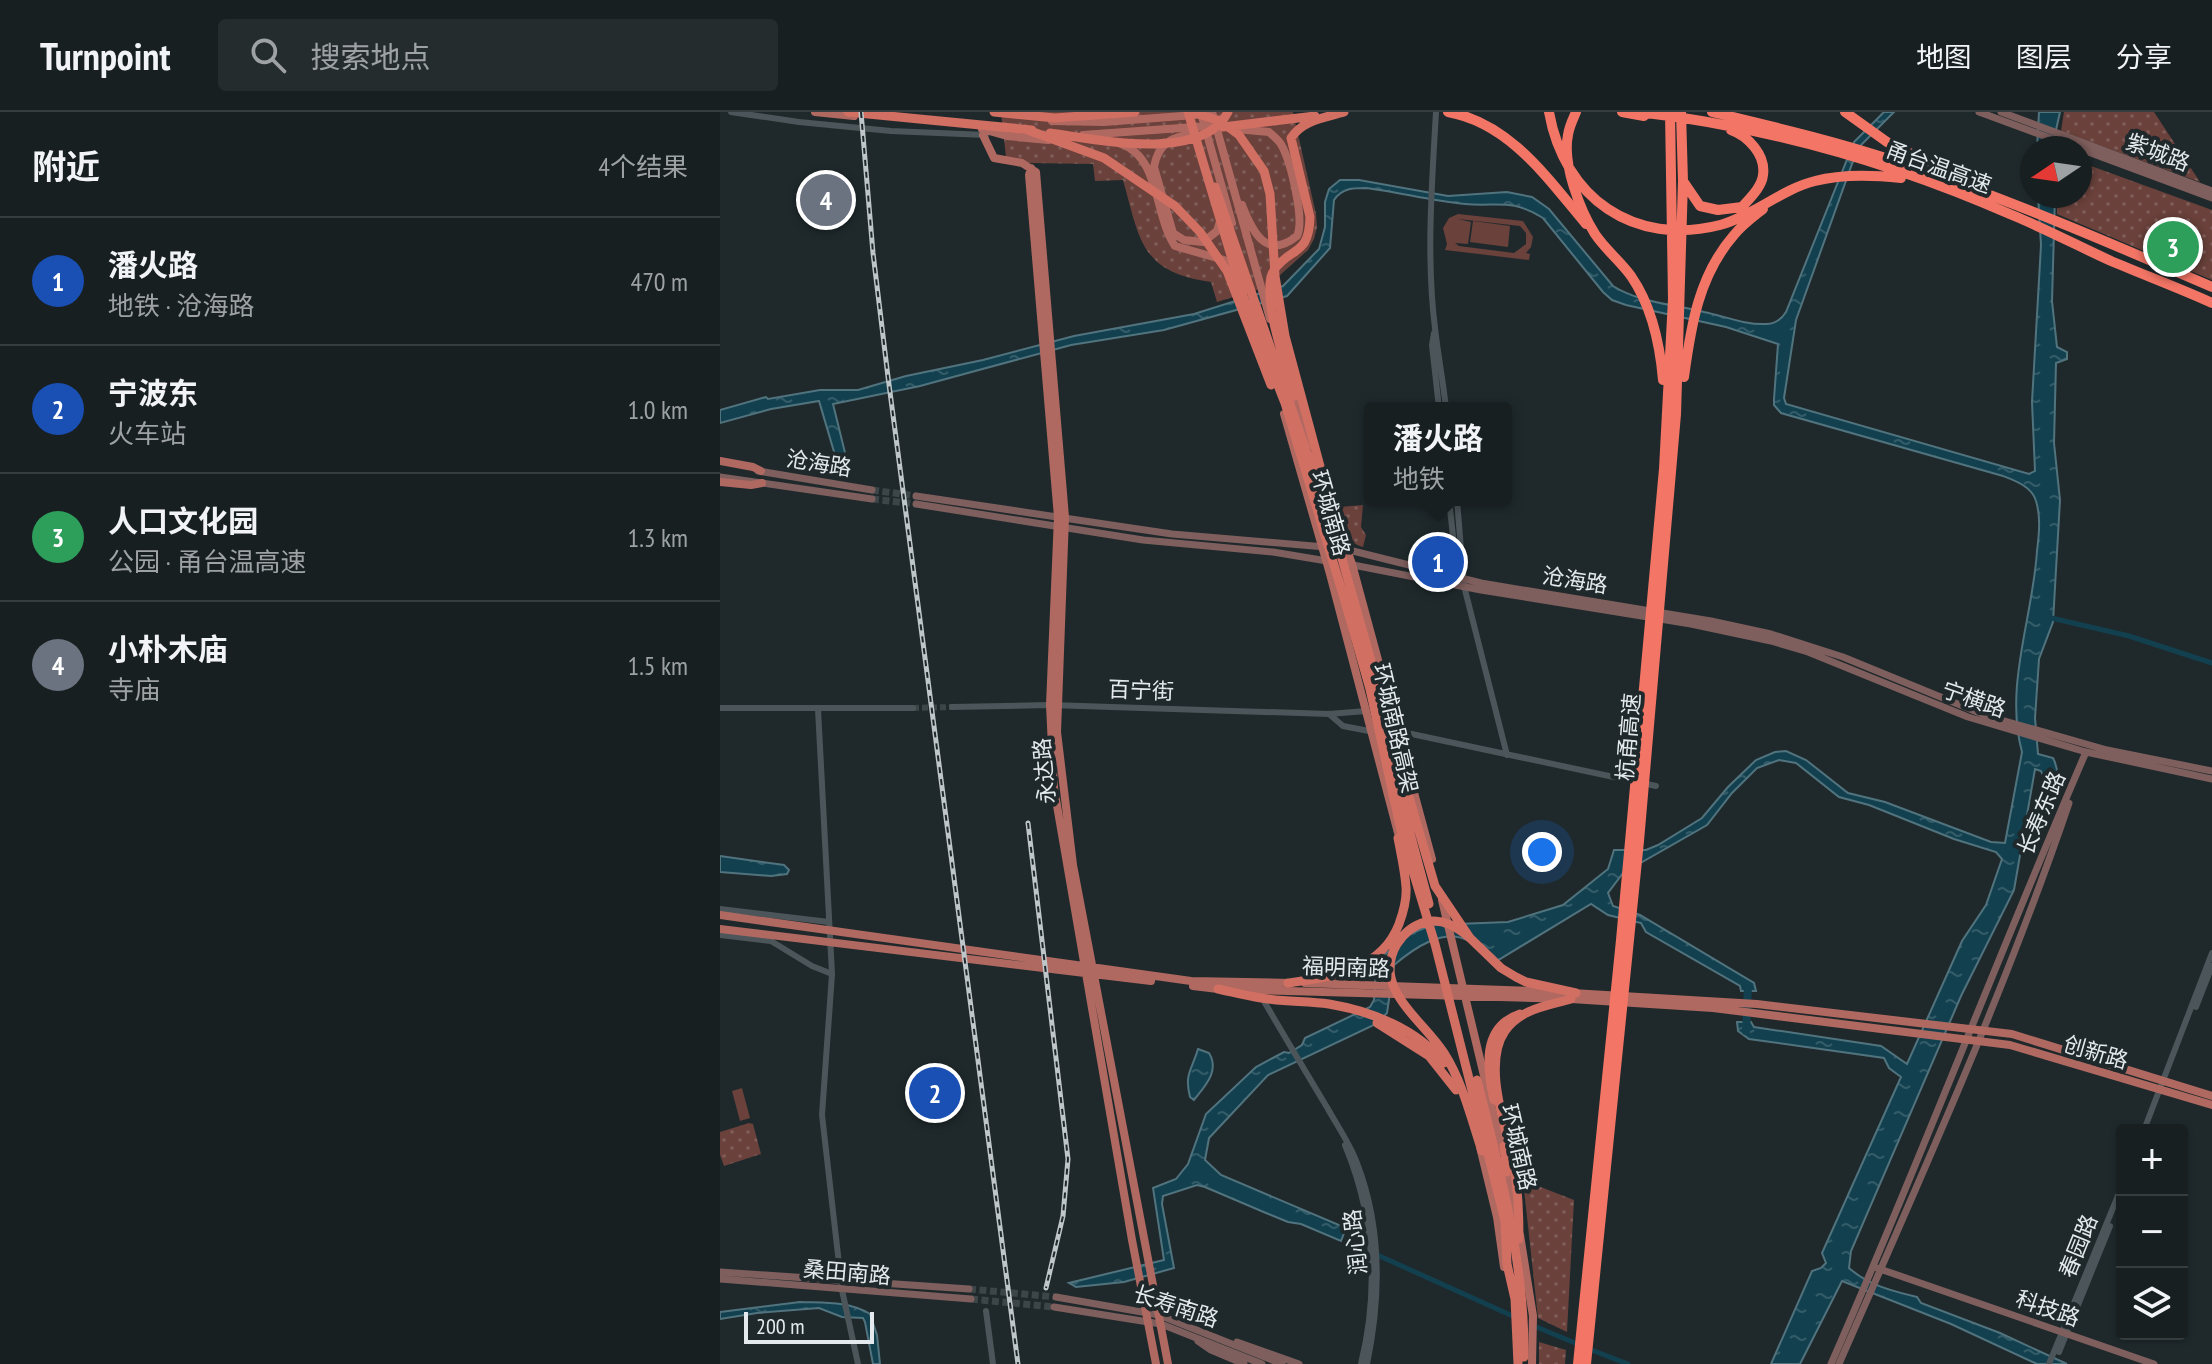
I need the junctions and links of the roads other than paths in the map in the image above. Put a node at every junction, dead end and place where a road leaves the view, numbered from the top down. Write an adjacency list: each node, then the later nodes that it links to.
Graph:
1 (731, 112): 27 (street)
2 (815, 112): 27 (main road)
3 (848, 112): 25 (highway)
4 (992, 112): 7 (main road); 22 (highway)
5 (1046, 112): 22 (highway)
6 (1135, 112): 22 (highway)
7 (1230, 112): 25 (highway)
8 (1344, 112): 24 (highway); 39 (highway)
9 (1436, 112): 44 (street)
10 (1448, 112): 38 (highway)
11 (1549, 112): 36 (highway)
12 (1576, 112): 38 (highway)
13 (1622, 112): 32 (highway)
14 (1639, 112): 30 (highway, 甬台温高速)
15 (1670, 112): 47 (highway, 杭甬高速)
16 (1681, 112): 32 (highway, 杭甬高速)
17 (1712, 112): 30 (highway, 甬台温高速)
18 (1845, 112): 37 (highway)
19 (1979, 112): 29 (main road, 紫城路)
20 (2001, 112): 34 (main road, 紫城路)
21 (1195, 113): 28 (main road); 43 (main road, 环城南路); 49 (highway, 环城南路高架); 58 (highway, 环城南路高架); 58 (highway)
22 (1027, 115)
23 (1213, 118): 24 (highway); 26 (main road); 28 (highway); 39 (main road); 42 (main road)
24 (1243, 123): 28 (main road)
25 (1025, 129): 49 (highway)
26 (1259, 129): 28 (main road); 39 (main road)
27 (982, 132): 28 (main road); 43 (main road); 56 (main road, 永达路)
28 (1180, 132)
29 (2043, 136)
30 (1847, 153): 33 (highway, 甬台温高速); 37 (highway, 甬台温高速)
31 (2092, 154): 35 (main road, 紫城路)
32 (1683, 181): 47 (highway, 杭甬高速)
33 (1926, 181): 36 (highway); 41 (highway, 甬台温高速)
34 (2212, 191)
35 (2212, 198)
36 (1770, 202): 47 (highway)
37 (2012, 205): 40 (highway, 甬台温高速)
38 (1595, 234): 47 (highway)
39 (1301, 239): 42 (highway)
40 (2212, 287)
41 (2212, 303)
42 (1268, 305): 48 (highway)
43 (1253, 310): 49 (main road, 环城南路)
44 (1435, 330): 45 (street); 46 (street)
45 (1438, 402)
46 (1445, 402)
47 (1672, 413): 126 (highway, 杭甬高速)
48 (1304, 426): 60 (main road, 环城南路)
49 (1291, 433): 59 (main road, 环城南路); 64 (highway, 环城南路高架)
50 (720, 463): 51 (main road, 沧海路)
51 (761, 471): 53 (main road, 沧海路)
52 (720, 479): 53 (main road, 沧海路)
53 (762, 483)
54 (1450, 506): 63 (street)
55 (1458, 506): 63 (street)
56 (1062, 517): 57 (main road, 永达路); 57 (main road, 沧海路); 59 (main road, 沧海路)
57 (1061, 528): 61 (main road, 沧海路); 66 (main road, 永达路)
58 (1335, 534): 64 (highway, 环城南路高架)
59 (1320, 546): 60 (main road, 沧海路); 61 (main road, 环城南路)
60 (1348, 550): 62 (main road, 环城南路); 63 (main road, 沧海路)
61 (1326, 561): 62 (main road, 沧海路); 71 (main road, 环城南路)
62 (1352, 564): 63 (main road, 沧海路); 74 (main road, 环城南路)
63 (1464, 582): 65 (main road, 沧海路); 73 (main road, 沧海路); 78 (street)
64 (1374, 689): 87 (highway); 91 (highway); 108 (highway, 环城南路高架); 110 (highway, 环城南路高架)
65 (1923, 700): 73 (main road, 宁横路)
66 (1054, 705): 67 (street, 百宁街); 72 (street, 百宁街); 121 (main road, 永达路); 122 (main road, 永达路)
67 (952, 707)
68 (720, 708): 70 (street)
69 (913, 708): 70 (street)
70 (818, 709): 84 (street)
71 (1366, 711): 72 (street, 百宁街); 75 (main road, 环城南路)
72 (1329, 714): 75 (street, 百宁街)
73 (2014, 728): 76 (main road, 沧海路)
74 (1398, 730): 75 (street); 78 (street); 105 (main road, 环城南路)
75 (1372, 733): 103 (main road, 环城南路)
76 (2039, 735): 77 (main road, 沧海路); 79 (main road, 沧海路)
77 (2086, 752): 80 (main road, 沧海路); 97 (main road, 长寿东路)
78 (1507, 755): 81 (street)
79 (2212, 771)
80 (2212, 779)
81 (1656, 786)
82 (720, 909): 84 (street)
83 (720, 915): 91 (main road, 福明南路)
84 (829, 922): 90 (street)
85 (720, 929): 92 (main road, 福明南路)
86 (720, 935): 90 (street)
87 (1470, 938): 93 (highway); 99 (highway)
88 (2212, 953): 100 (street)
89 (2212, 966): 100 (street)
90 (832, 974): 113 (street)
91 (1288, 983): 93 (main road, 福明南路)
92 (1218, 989): 93 (main road, 福明南路); 99 (highway)
93 (1573, 996): 95 (main road, 福明南路); 96 (highway)
94 (1265, 1003): 136 (street, 润心路)
95 (1756, 1009): 97 (main road, 福明南路); 98 (main road, 福明南路)
96 (1527, 1011): 105 (highway); 110 (highway)
97 (1978, 1029): 98 (main road, 长寿东路); 100 (main road, 创新路)
98 (1973, 1040): 100 (main road, 创新路); 109 (main road, 长寿东路)
99 (1454, 1080): 103 (highway); 108 (highway)
100 (2164, 1086): 101 (main road, 创新路); 102 (main road, 创新路); 104 (street)
101 (2212, 1096)
102 (2212, 1105)
103 (1474, 1119): 137 (main road, 环城南路)
104 (2148, 1124)
105 (1507, 1172): 139 (main road, 环城南路)
106 (2118, 1196): 123 (street, 春园路)
107 (2116, 1210): 123 (street, 春园路)
108 (1507, 1264): 137 (highway, 环城南路高架)
109 (1877, 1268): 116 (main road, 长寿东路); 123 (main road, 科技路)
110 (1519, 1270): 138 (highway, 环城南路高架)
111 (720, 1272): 113 (main road, 桑田南路)
112 (720, 1279): 115 (main road, 桑田南路)
113 (840, 1279): 114 (main road, 桑田南路); 115 (street)
114 (969, 1289)
115 (843, 1294): 118 (main road, 桑田南路); 128 (street)
116 (1865, 1296): 140 (main road, 长寿东路); 141 (main road, 长寿东路)
117 (1056, 1297): 121 (main road, 长寿南路)
118 (971, 1299)
119 (1054, 1307): 121 (main road, 长寿南路)
120 (986, 1311): 129 (street)
121 (1146, 1317): 122 (main road, 长寿南路); 130 (main road, 永达路)
122 (1160, 1320): 124 (main road, 长寿南路); 125 (main road, 长寿南路); 131 (main road, 永达路)
123 (2064, 1335): 127 (street, 春园路); 142 (main road, 科技路); 143 (main road, 科技路)
124 (1194, 1337): 132 (main road); 133 (main road, 长寿南路)
125 (1223, 1340): 134 (main road, 长寿南路); 135 (main road)
126 (1582, 1359)
127 (2053, 1360)
128 (858, 1364)
129 (993, 1364)
130 (1156, 1364)
131 (1168, 1364)
132 (1244, 1364)
133 (1262, 1364)
134 (1282, 1364)
135 (1299, 1364)
136 (1364, 1364)
137 (1517, 1364)
138 (1524, 1364)
139 (1532, 1364)
140 (1831, 1364)
141 (1839, 1364)
142 (2141, 1364)
143 (2154, 1364)

